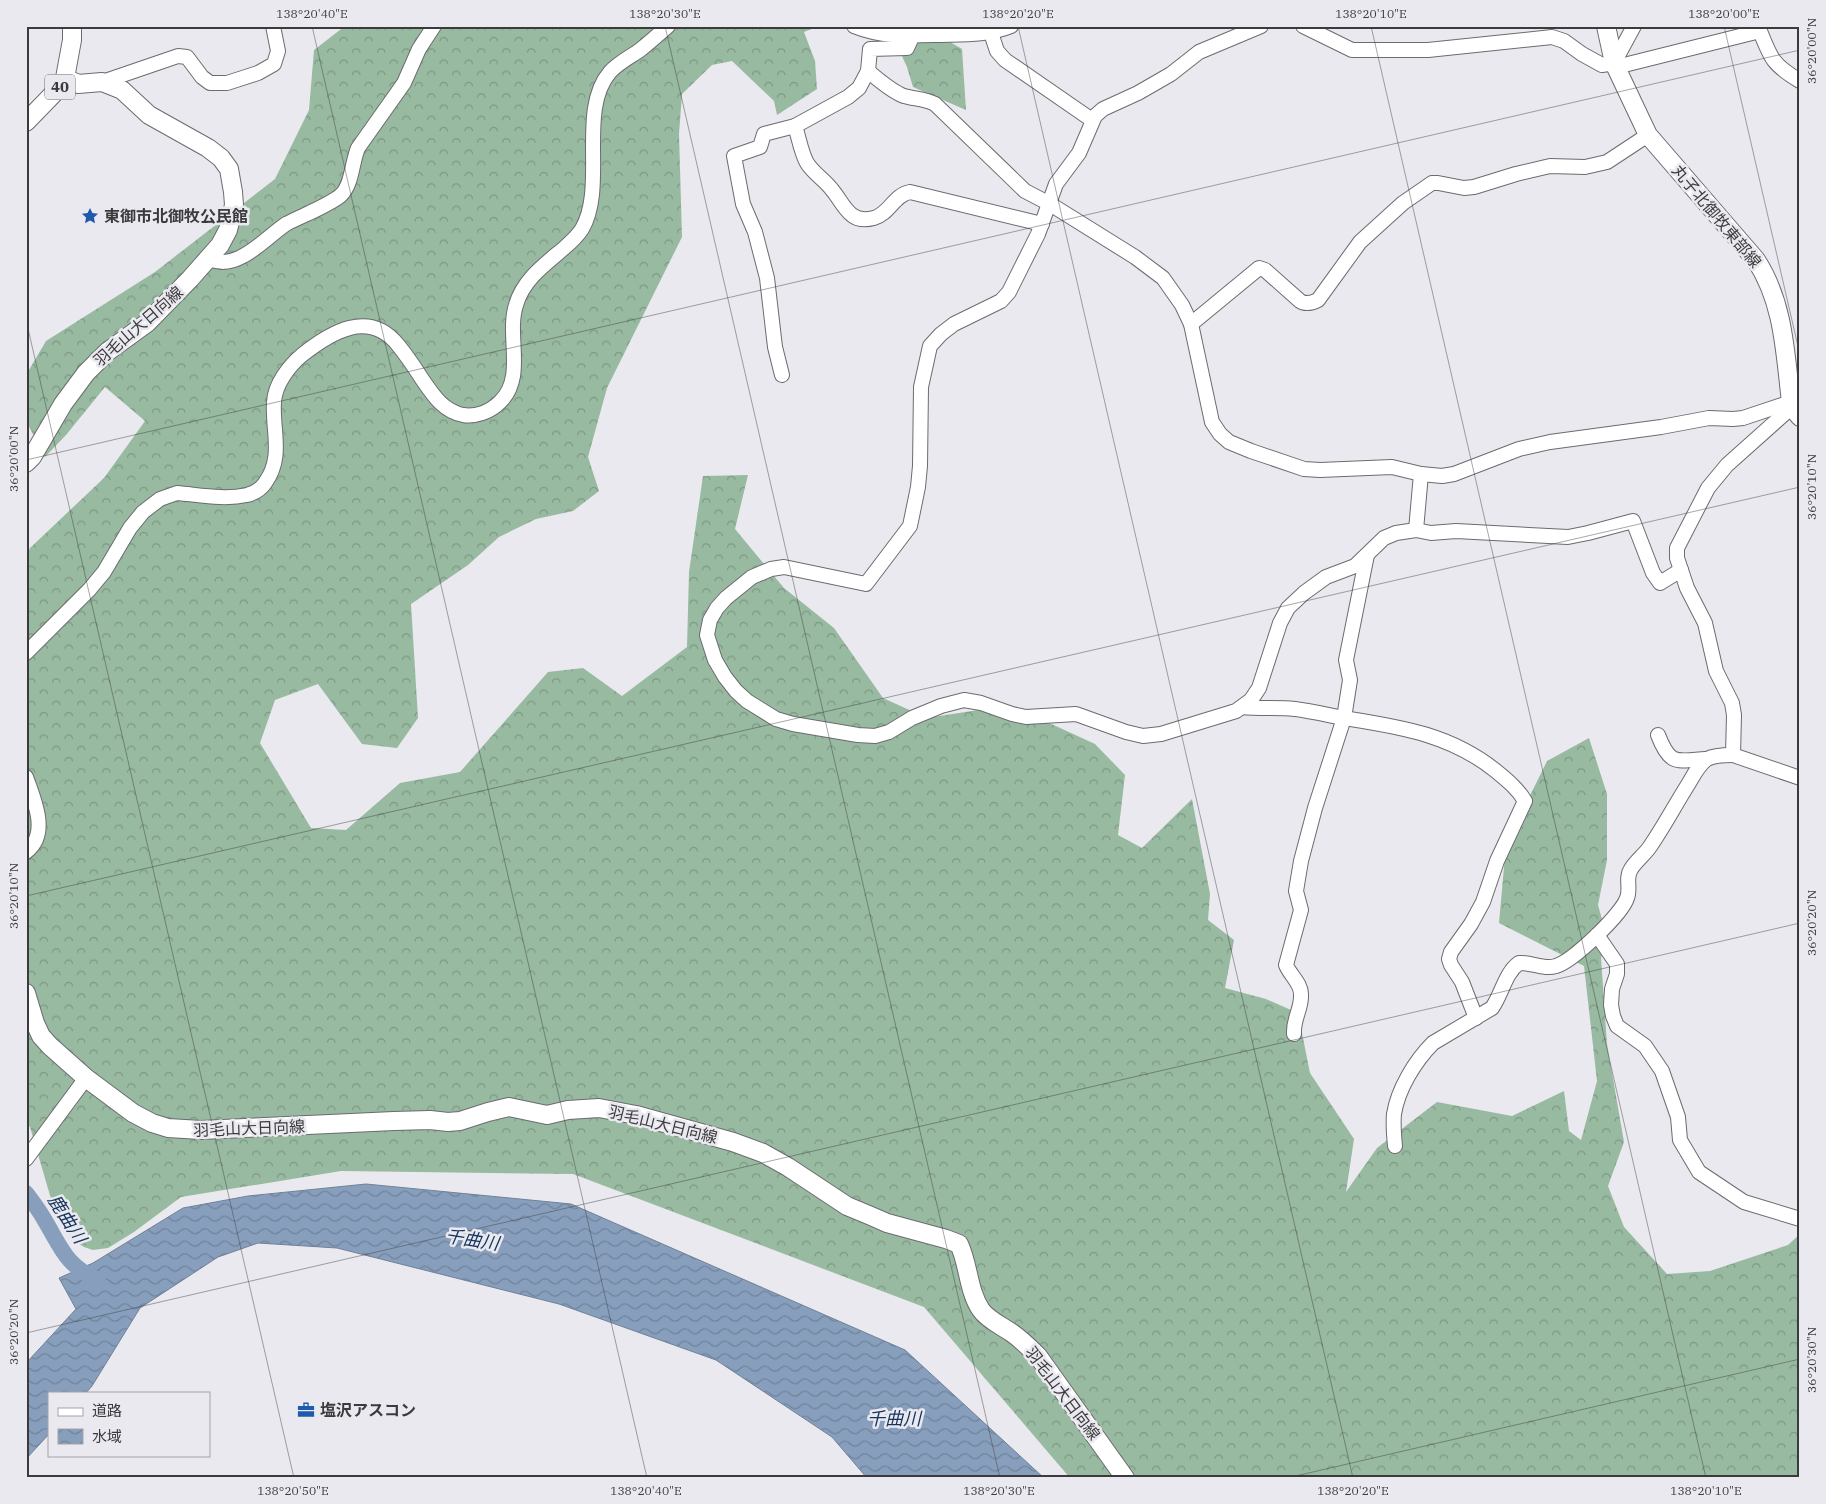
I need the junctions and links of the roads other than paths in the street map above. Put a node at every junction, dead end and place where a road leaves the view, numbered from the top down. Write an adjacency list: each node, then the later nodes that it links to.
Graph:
1 (72, 26): 16 (main road, 40)
2 (273, 26): 18 (street)
3 (434, 26): 25 (street)
4 (668, 26): 35 (street)
5 (854, 26): 13 (street)
6 (1011, 26): 12 (street)
7 (1261, 26): 11 (street)
8 (1303, 26): 14 (street)
9 (1606, 26): 14 (main road, 丸子北御牧東部線)
10 (1634, 26): 14 (street)
11 (1243, 29): 19 (street)
12 (991, 33): 13 (street); 19 (street)
13 (912, 37): 15 (street)
14 (1615, 65): 17 (street); 22 (main road, 丸子北御牧東部線)
15 (868, 71): 21 (street); 23 (street)
16 (65, 78): 18 (main road, 羽毛山大日向線); 20 (main road, 40)
17 (1800, 81)
18 (102, 82): 25 (main road, 羽毛山大日向線)
19 (1092, 120): 23 (street)
20 (26, 122)
21 (795, 126): 24 (street); 28 (street)
22 (1648, 135): 26 (street); 27 (main road, 丸子北御牧東部線)
23 (1050, 204): 24 (street); 26 (street)
24 (1042, 224): 36 (street)
25 (209, 259): 30 (main road, 羽毛山大日向線)
26 (1191, 324): 31 (street)
27 (1794, 370): 29 (main road, 丸子北御牧東部線)
28 (782, 375)
29 (1794, 409): 31 (street); 34 (street)
30 (26, 463)
31 (1421, 474): 32 (street)
32 (1416, 530): 33 (street); 34 (street)
33 (1367, 555): 36 (street); 37 (street)
34 (1681, 570): 39 (street)
35 (26, 653)
36 (1242, 707): 37 (street)
37 (1344, 718): 46 (street); 47 (street)
38 (1658, 735): 40 (street)
39 (1733, 755): 40 (street); 42 (street)
40 (1706, 759): 44 (street)
41 (26, 777): 43 (street)
42 (1800, 778)
43 (26, 852)
44 (1597, 935): 46 (street); 51 (street)
45 (26, 993): 48 (main road, 羽毛山大日向線)
46 (1476, 1018): 49 (street)
47 (1294, 1034)
48 (86, 1078): 50 (street); 52 (main road, 羽毛山大日向線)
49 (1394, 1146)
50 (26, 1159)
51 (1800, 1219)
52 (1125, 1478)

